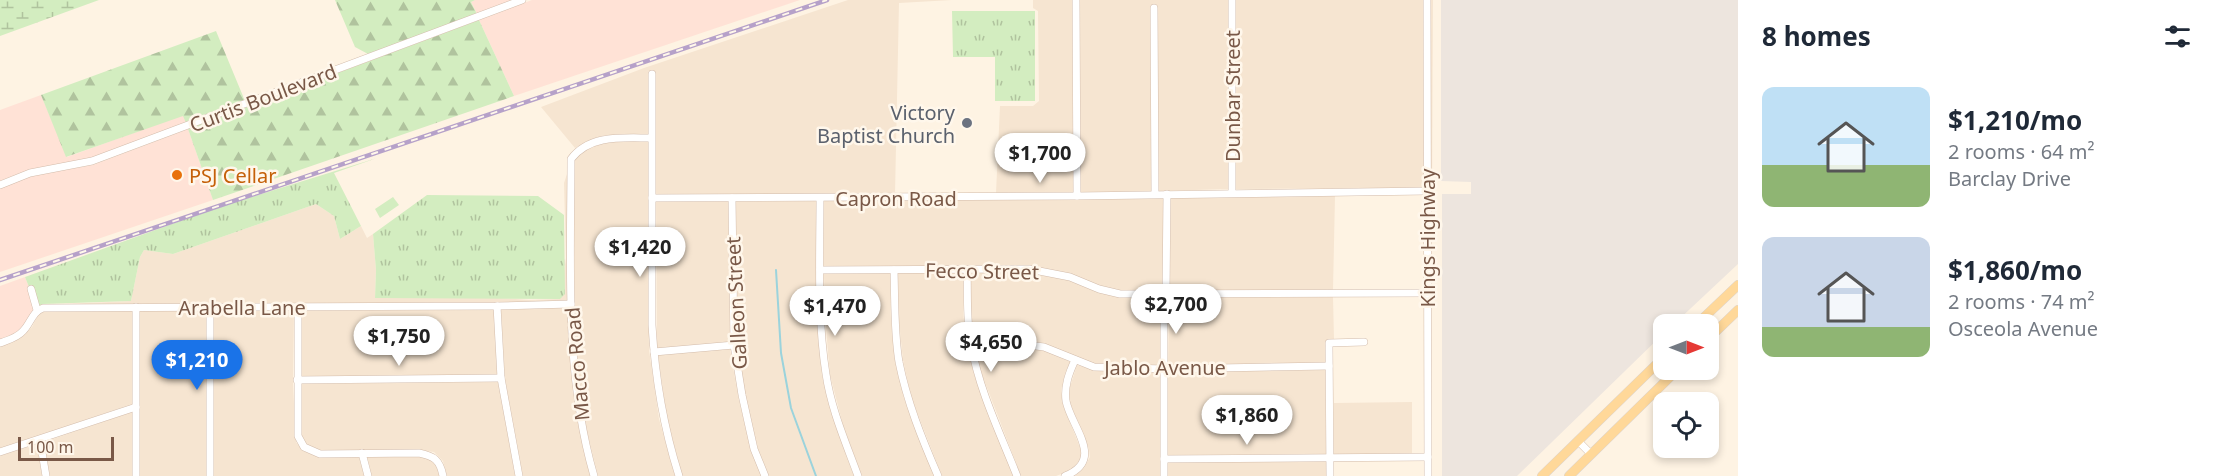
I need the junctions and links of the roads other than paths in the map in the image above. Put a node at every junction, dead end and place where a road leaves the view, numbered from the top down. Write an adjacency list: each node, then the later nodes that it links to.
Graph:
1 (522, 0): 8 (street, Curtis Boulevard)
2 (1076, 0): 13 (street)
3 (1232, 0): 10 (street, Dunbar Street)
4 (1427, 0): 9 (street, Kings Highway)
5 (1154, 8): 11 (street)
6 (652, 74): 7 (street)
7 (651, 138): 14 (street); 24 (street, Macco Road)
8 (0, 185)
9 (1427, 191): 10 (street, Capron Road); 22 (street, Kings Highway)
10 (1232, 193): 12 (street, Capron Road)
11 (1155, 194): 12 (street, Capron Road); 13 (street, Capron Road)
12 (1167, 194): 23 (street)
13 (1077, 196): 16 (street, Capron Road)
14 (652, 198): 15 (street, Capron Road); 37 (street)
15 (732, 198): 16 (street, Capron Road); 36 (street, Galleon Street)
16 (820, 198): 17 (street)
17 (820, 270): 18 (street, Fecco Street); 63 (street)
18 (894, 270): 19 (street, Fecco Street); 64 (street)
19 (967, 270): 23 (street, Fecco Street); 35 (street)
20 (1738, 285): 31 (main road)
21 (31, 289): 29 (street)
22 (1427, 292): 23 (street, Fecco Street); 52 (street, Kings Highway)
23 (1166, 295): 41 (street)
24 (571, 304): 25 (street, Arabella Lane); 60 (street, Macco Road)
25 (497, 306): 27 (street, Arabella Lane); 42 (street)
26 (210, 307): 27 (street, Arabella Lane); 28 (street, Arabella Lane); 56 (street)
27 (298, 307): 43 (street)
28 (136, 308): 29 (street, Arabella Lane); 45 (street)
29 (37, 310): 34 (street)
30 (1738, 310): 32 (main road)
31 (1708, 314)
32 (1719, 328)
33 (1364, 342): 39 (street)
34 (0, 343)
35 (971, 344): 38 (street, Jablo Avenue); 65 (street)
36 (734, 345): 37 (street); 62 (street, Galleon Street)
37 (654, 352): 61 (street)
38 (1075, 360): 41 (street, Jablo Avenue); 66 (street)
39 (1329, 366): 41 (street, Jablo Avenue); 51 (street)
40 (1653, 368): 47 (main road)
41 (1164, 369): 53 (street)
42 (501, 378): 43 (street); 59 (street)
43 (297, 380): 49 (street)
44 (1667, 380): 50 (main road)
45 (136, 407): 46 (street); 55 (street)
46 (40, 440): 48 (street); 54 (street)
47 (1578, 441): 50 (street); 70 (main road)
48 (0, 452)
49 (362, 453): 57 (street); 58 (street)
50 (1591, 454): 71 (main road)
51 (1330, 458): 52 (street); 53 (street); 68 (street)
52 (1428, 458): 69 (street, Kings Highway)
53 (1164, 459): 67 (street)
54 (46, 476)
55 (136, 476)
56 (210, 476)
57 (368, 476)
58 (443, 476)
59 (519, 476)
60 (594, 476)
61 (679, 476)
62 (765, 476)
63 (858, 476)
64 (938, 476)
65 (1017, 476)
66 (1065, 476)
67 (1164, 476)
68 (1330, 476)
69 (1428, 476)
70 (1542, 476)
71 (1569, 476)

